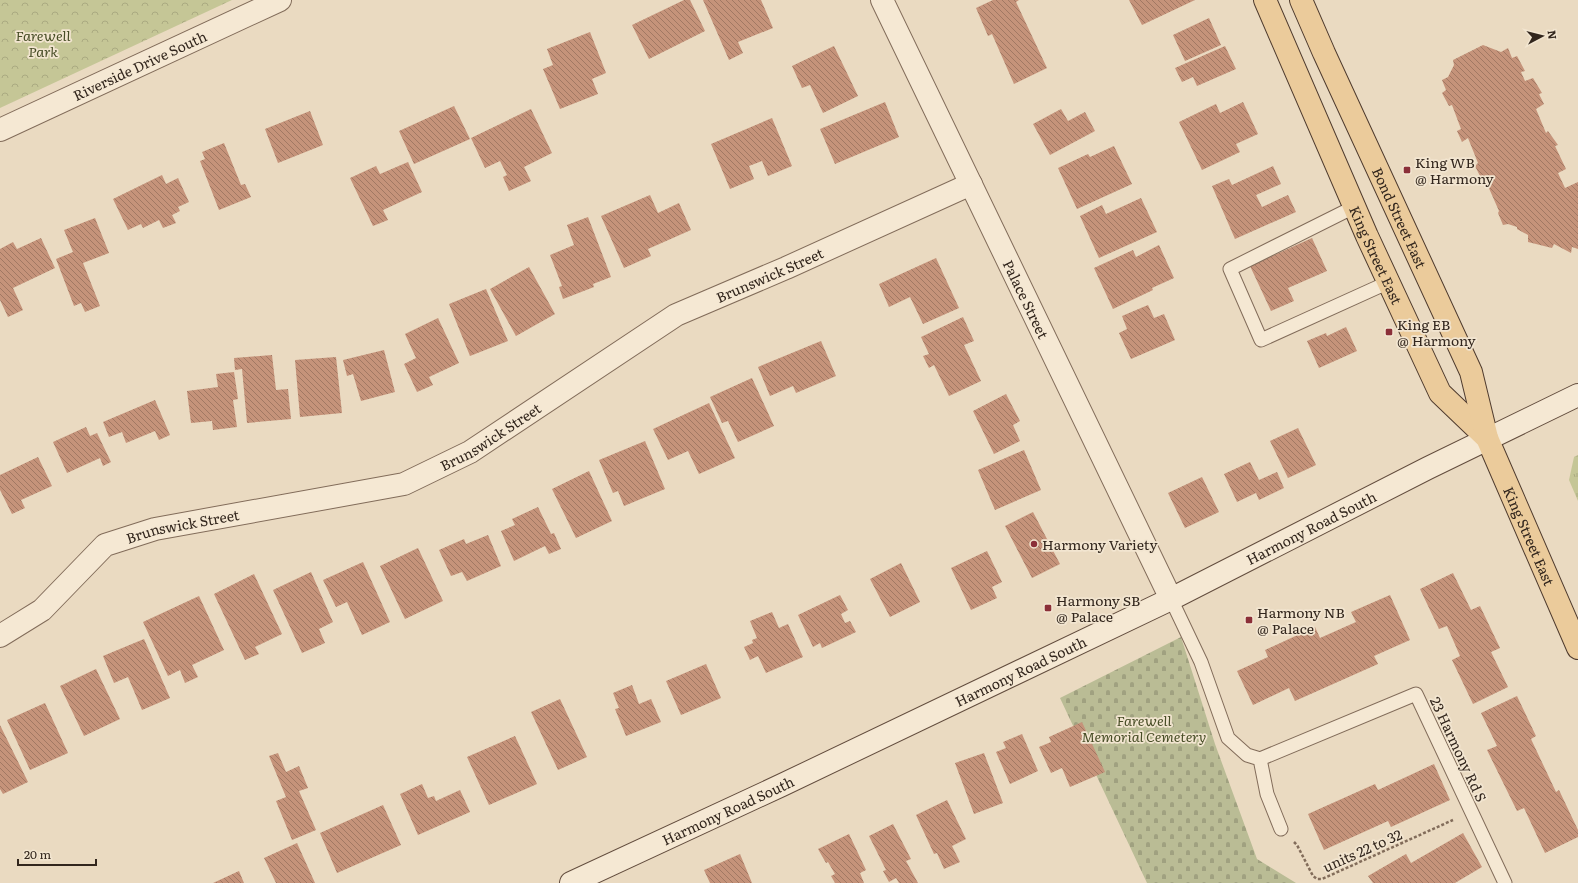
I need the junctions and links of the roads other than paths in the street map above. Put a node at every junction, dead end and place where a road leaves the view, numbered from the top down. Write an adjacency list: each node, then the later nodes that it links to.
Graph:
1 (280, 0): 5 (street, Riverside Drive South)
2 (882, 0): 6 (street, Palace Street)
3 (1265, 0): 7 (main road, King Street East)
4 (1301, 0): 10 (main road, Bond Street East)
5 (0, 130)
6 (970, 184): 11 (street, Palace Street); 12 (street, Brunswick Street)
7 (1354, 207): 8 (main road, King Street East); 8 (lane)
8 (1389, 282): 10 (main road, King Street East)
9 (1578, 395): 10 (street, Harmony Road South)
10 (1487, 438): 11 (street, Harmony Road South); 13 (main road, King Street East)
11 (1170, 599): 14 (lane); 16 (street, Harmony Road South)
12 (0, 636)
13 (1576, 639)
14 (1260, 760): 15 (lane); 17 (lane, 23 Harmony Rd S)
15 (1281, 829)
16 (571, 883)
17 (1505, 883)

